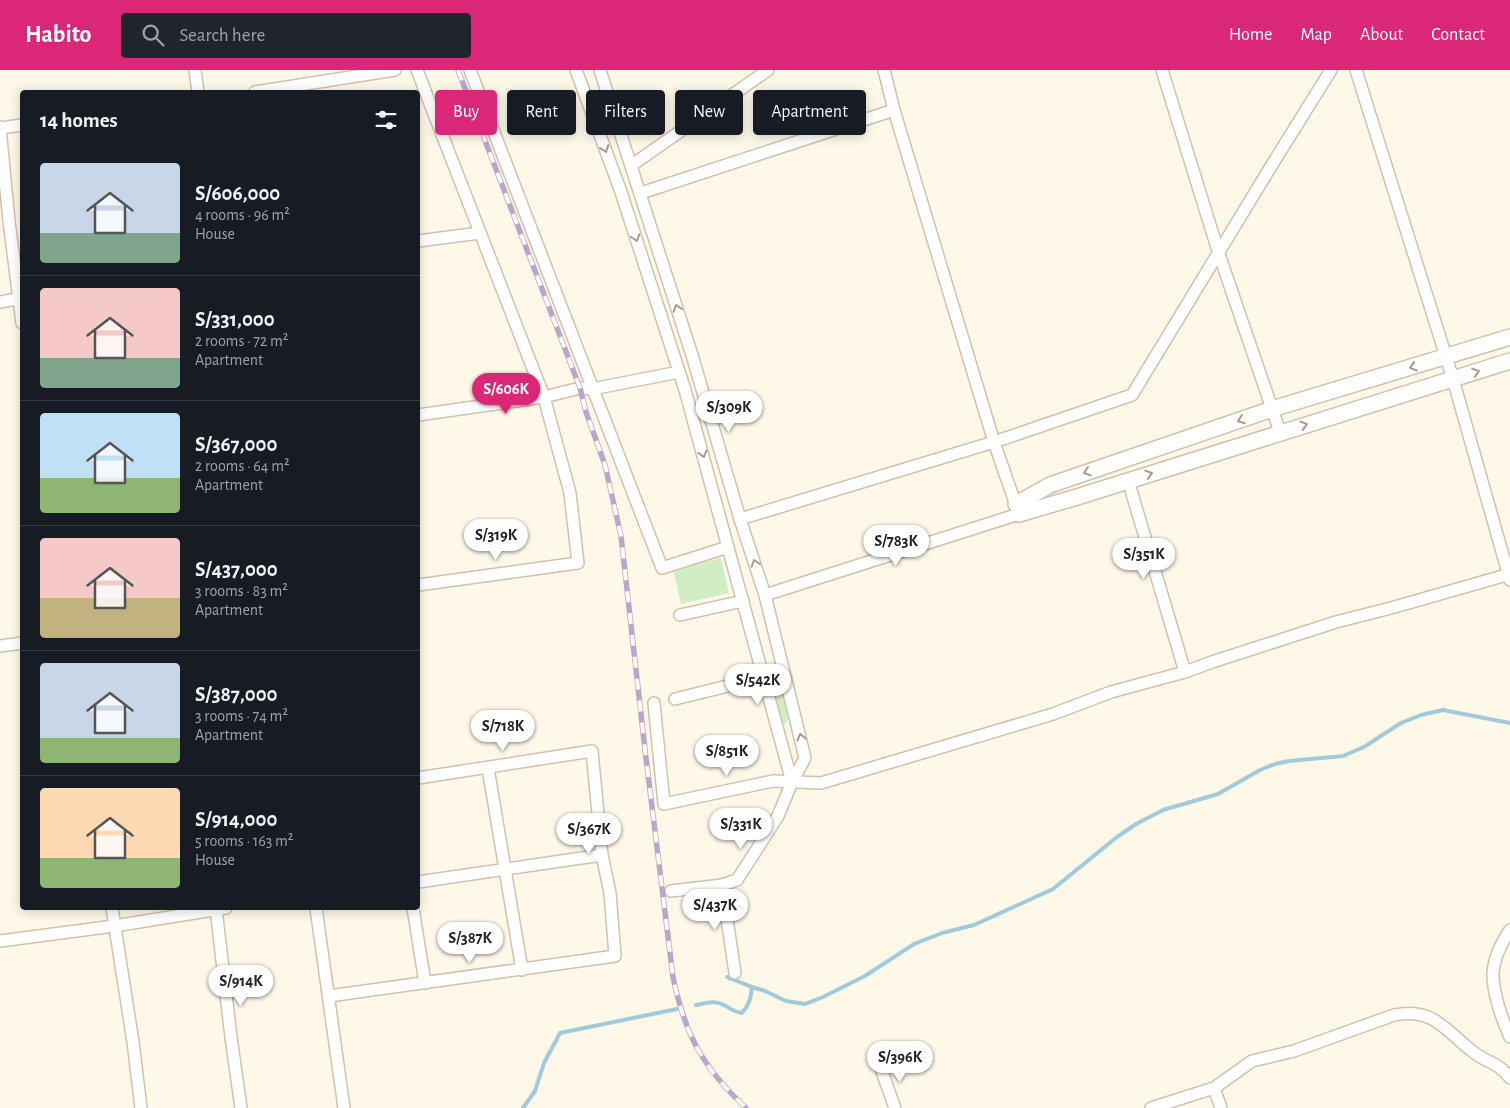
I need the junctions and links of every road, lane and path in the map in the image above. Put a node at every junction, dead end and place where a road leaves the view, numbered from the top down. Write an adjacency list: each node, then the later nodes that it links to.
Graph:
1 (195, 70): 12 (street)
2 (395, 70): 13 (street)
3 (417, 70): 19 (street)
4 (470, 70): 29 (street)
5 (576, 70): 27 (street, one-way to 27)
6 (600, 70): 17 (street)
7 (768, 70): 17 (street)
8 (884, 70): 14 (street)
9 (1162, 70): 21 (street)
10 (1331, 70): 21 (street)
11 (1356, 70): 25 (street)
12 (198, 90)
13 (268, 90)
14 (894, 110): 18 (street); 34 (street)
15 (20, 125): 16 (street)
16 (0, 127): 22 (street)
17 (632, 165): 18 (street)
18 (641, 193): 37 (street, one-way to 18)
19 (480, 233): 20 (street); 30 (street)
20 (420, 241)
21 (1219, 254): 31 (street); 34 (street)
22 (20, 299): 23 (street)
23 (0, 302)
24 (1510, 337): 25 (street)
25 (1446, 357): 28 (street); 31 (street, one-way to 31)
26 (1510, 361): 28 (street, one-way to 26)
27 (679, 372): 29 (street); 38 (street, one-way to 38)
28 (1453, 379): 33 (street, one-way to 28); 39 (street)
29 (592, 389): 30 (street); 38 (street)
30 (544, 397): 32 (street); 40 (street)
31 (1272, 409): 33 (street); 36 (street, one-way to 36)
32 (420, 415)
33 (1280, 432): 35 (street, one-way to 33)
34 (994, 442): 36 (street); 37 (street)
35 (1128, 480): 36 (street); 46 (street)
36 (1017, 509): 41 (street)
37 (740, 518): 41 (street, one-way to 37)
38 (728, 547): 42 (street)
39 (1510, 576): 46 (street)
40 (420, 585)
41 (765, 595): 52 (street, one-way to 41)
42 (743, 601): 43 (street); 47 (street)
43 (680, 615)
44 (20, 643): 45 (street)
45 (0, 646)
46 (1185, 672): 52 (street)
47 (764, 677): 48 (street); 52 (street)
48 (675, 699)
49 (654, 704): 52 (street)
50 (488, 768): 51 (street); 53 (street); 54 (street)
51 (420, 778)
52 (792, 782): 56 (street)
53 (602, 855): 54 (street); 66 (street)
54 (506, 870): 55 (street); 66 (street)
55 (420, 882)
56 (722, 885): 57 (street); 67 (street)
57 (671, 891)
58 (112, 910): 63 (street)
59 (209, 910): 63 (street)
60 (221, 910): 75 (street)
61 (316, 910): 69 (street)
62 (413, 910): 68 (street)
63 (114, 926): 65 (street); 74 (street)
64 (1510, 930): 70 (street)
65 (0, 942)
66 (522, 970): 68 (street)
67 (735, 973)
68 (425, 983): 69 (street)
69 (329, 996): 76 (street)
70 (1510, 1037)
71 (880, 1066): 77 (street)
72 (1510, 1078): 73 (street)
73 (1214, 1088): 78 (street); 79 (street)
74 (141, 1108)
75 (241, 1108)
76 (344, 1108)
77 (895, 1108)
78 (1151, 1108)
79 (1221, 1108)

